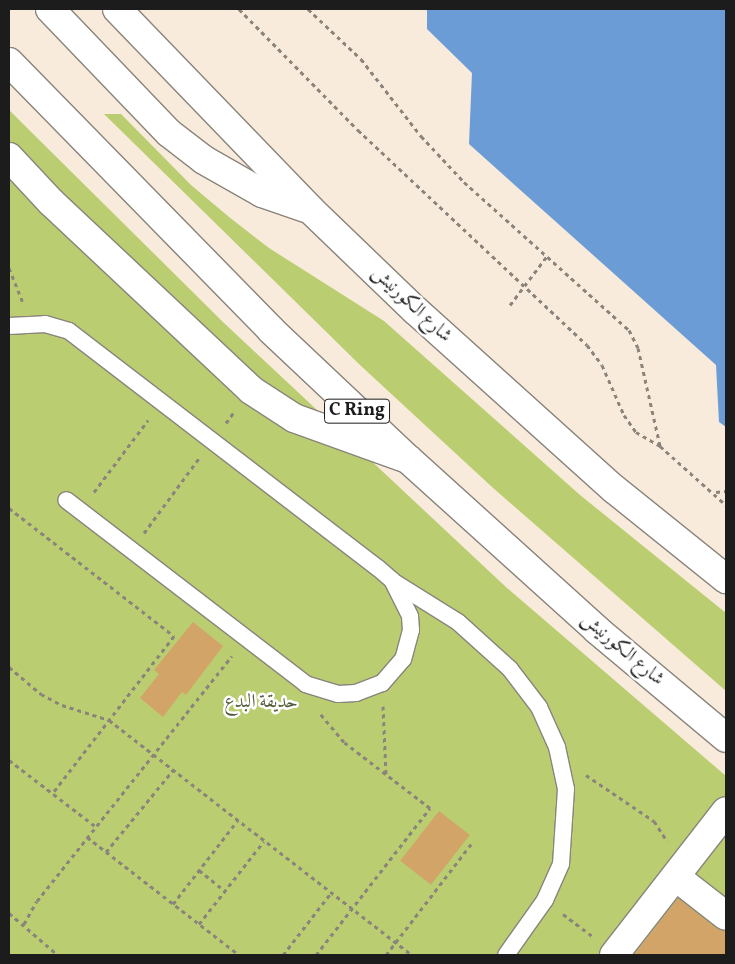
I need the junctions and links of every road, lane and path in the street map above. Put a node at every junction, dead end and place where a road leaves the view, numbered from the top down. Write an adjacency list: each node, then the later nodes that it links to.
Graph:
1 (50, 9): 9 (main road)
2 (117, 9): 9 (main road, شارع الكورنيش)
3 (239, 9): 12 (path)
4 (308, 9): 10 (path)
5 (9, 62): 20 (main road, شارع الكورنيش / C Ring)
6 (9, 157): 8 (main road, شارع الكورنيش)
7 (9, 176): 8 (lane)
8 (51, 202): 16 (main road, شارع الكورنيش)
9 (311, 210): 30 (main road, شارع الكورنيش)
10 (547, 256): 12 (path); 19 (path)
11 (9, 268): 14 (path)
12 (524, 287): 13 (path); 19 (path)
13 (510, 305)
14 (28, 323): 15 (lane); 17 (lane)
15 (9, 326)
16 (252, 390): 18 (path); 20 (main road, شارع الكورنيش)
17 (163, 402): 18 (lane); 23 (path)
18 (212, 440): 28 (path); 31 (lane)
19 (660, 446): 22 (path)
20 (408, 459): 37 (main road, شارع الكورنيش / C Ring)
21 (726, 491): 22 (path)
22 (716, 492): 25 (path)
23 (100, 498)
24 (66, 500): 32 (lane)
25 (726, 505)
26 (9, 508): 36 (path)
27 (136, 527): 28 (path)
28 (144, 533): 29 (path)
29 (151, 539)
30 (726, 579)
31 (392, 580): 34 (lane); 38 (lane)
32 (246, 638): 35 (lane); 39 (path)
33 (9, 667): 36 (path)
34 (382, 683): 35 (lane); 42 (path)
35 (306, 684): 42 (path)
36 (109, 720): 39 (path); 43 (path)
37 (726, 738)
38 (557, 747): 52 (path); 55 (lane)
39 (153, 754): 41 (path); 46 (path)
40 (9, 760): 43 (path)
41 (173, 770): 45 (path); 50 (path)
42 (386, 776): 57 (path)
43 (52, 794): 46 (path)
44 (726, 811): 52 (main road)
45 (238, 820): 48 (path); 51 (path)
46 (95, 826): 47 (path)
47 (87, 837): 50 (path); 60 (path)
48 (264, 841): 53 (path); 54 (path)
49 (472, 843): 62 (path)
50 (106, 852): 56 (path)
51 (199, 870): 53 (path); 56 (path)
52 (678, 873): 59 (main road); 70 (main road)
53 (225, 891): 61 (path)
54 (331, 892): 57 (path); 65 (path)
55 (545, 900): 69 (lane); 70 (path)
56 (173, 904): 61 (path)
57 (352, 909): 62 (path); 66 (path)
58 (9, 913): 60 (path)
59 (726, 916)
60 (24, 924): 63 (path)
61 (199, 924): 64 (path)
62 (395, 943): 67 (path); 68 (path)
63 (58, 955)
64 (239, 955)
65 (283, 955)
66 (316, 955)
67 (386, 955)
68 (412, 955)
69 (506, 955)
70 (616, 955)

